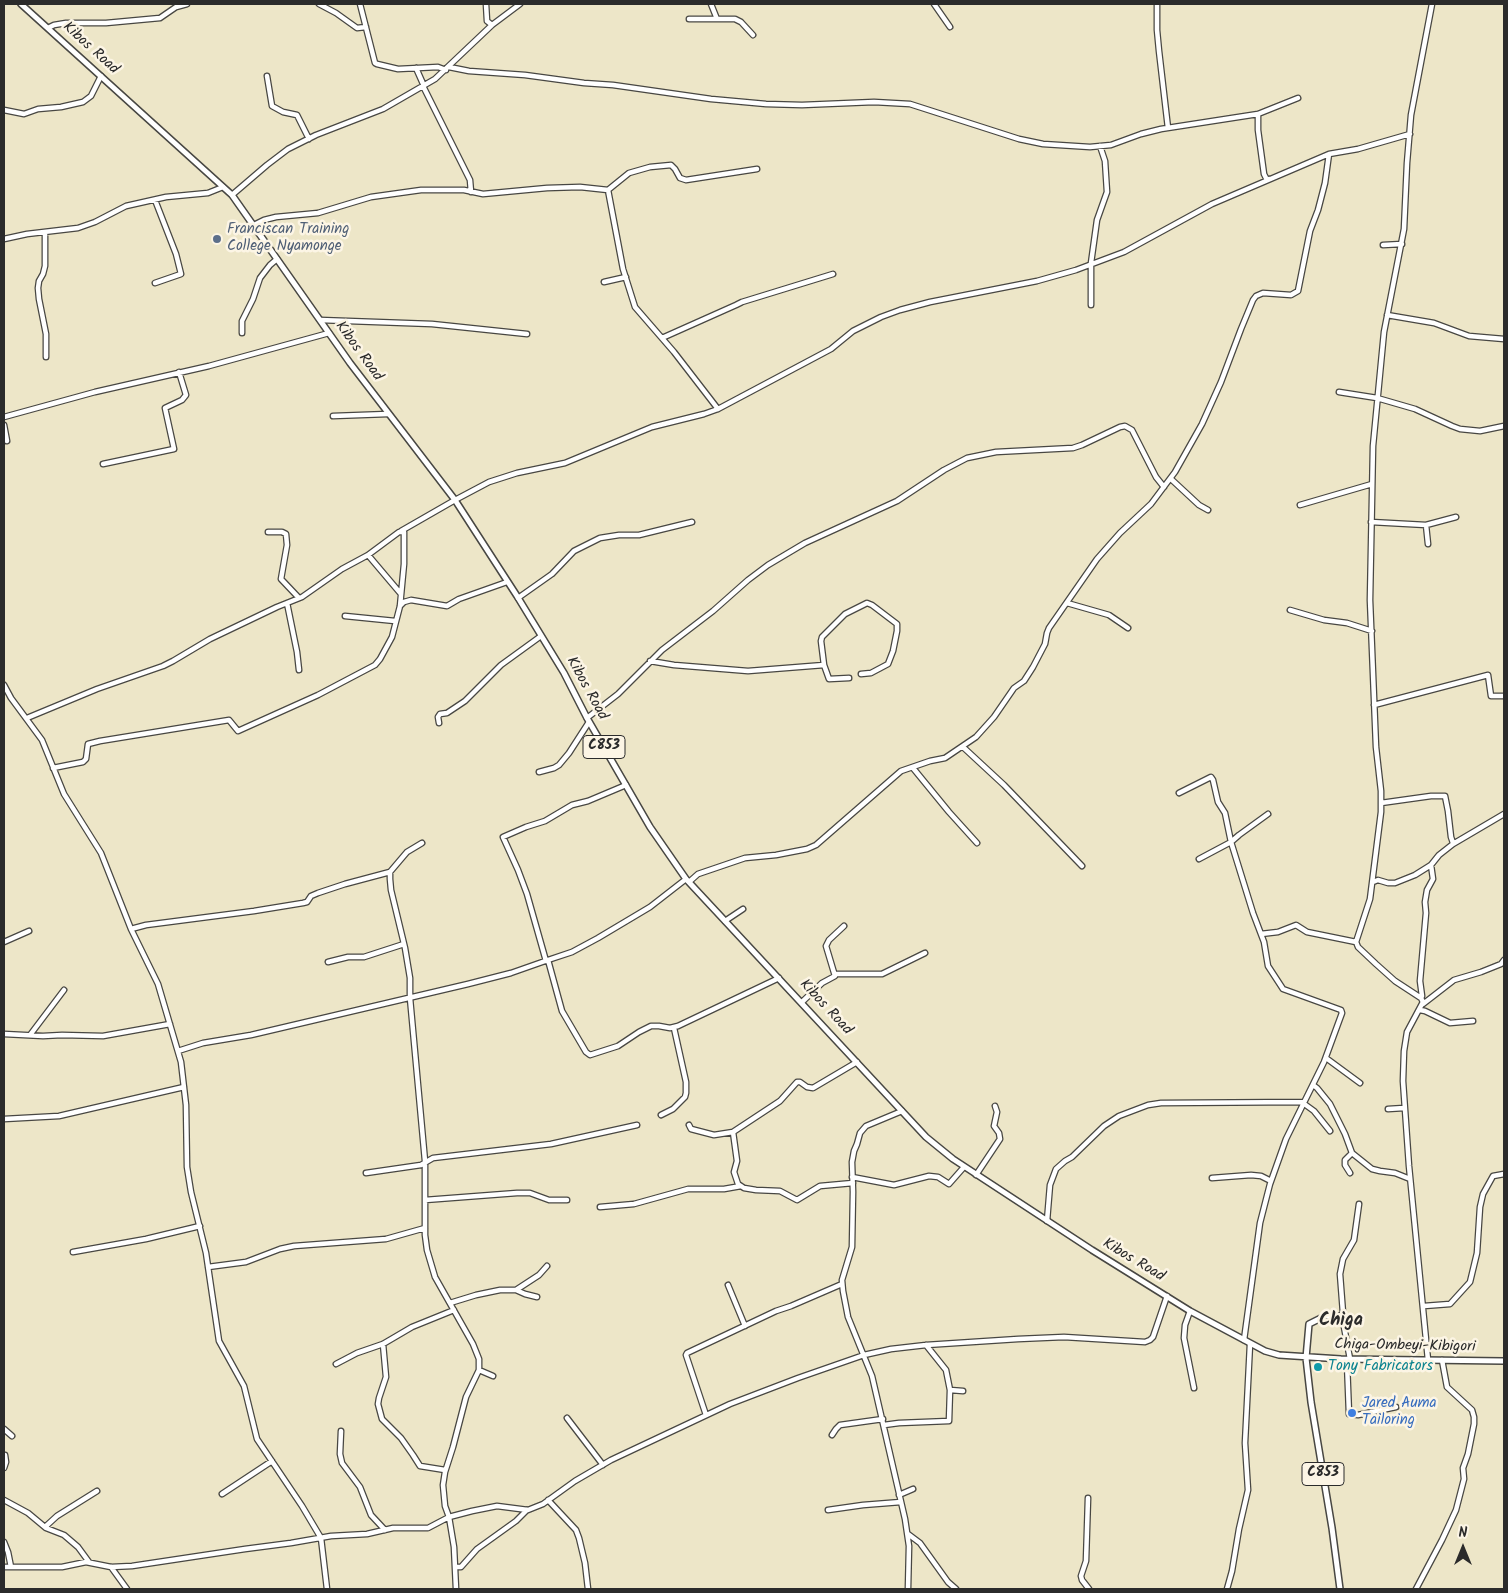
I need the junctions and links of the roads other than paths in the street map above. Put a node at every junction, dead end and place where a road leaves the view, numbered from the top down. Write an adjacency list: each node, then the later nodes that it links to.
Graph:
1 (21, 4): 16 (main road, Kibos Road / C853)
2 (187, 4): 16 (street)
3 (319, 4): 14 (street)
4 (360, 4): 14 (street)
5 (486, 4): 13 (street)
6 (520, 4): 13 (street)
7 (711, 4): 11 (street)
8 (934, 4): 15 (street)
9 (1157, 4): 26 (street)
10 (1432, 4): 27 (street)
11 (717, 18): 12 (street); 17 (street)
12 (689, 19)
13 (492, 25): 19 (street)
14 (366, 27): 18 (street)
15 (950, 27)
16 (48, 28): 20 (main road, Kibos Road / C853)
17 (753, 35)
18 (416, 68): 19 (street); 22 (street)
19 (448, 68): 22 (street); 29 (street)
20 (101, 76): 24 (street); 33 (main road, Kibos Road / C853)
21 (267, 76): 28 (street)
22 (423, 86): 28 (street); 35 (street)
23 (1298, 98): 25 (street)
24 (4, 110)
25 (1258, 114): 26 (street); 32 (street)
26 (1168, 128): 29 (street)
27 (1410, 134): 30 (street); 41 (street)
28 (309, 139): 36 (street)
29 (1100, 146): 44 (street)
30 (1329, 154): 32 (street); 69 (street)
31 (757, 169): 34 (street)
32 (1269, 179): 44 (street)
33 (223, 187): 36 (main road, Kibos Road / C853); 37 (street)
34 (608, 190): 35 (street); 46 (street)
35 (471, 192): 38 (street)
36 (232, 195): 38 (main road, Kibos Road / C853)
37 (155, 200): 39 (street); 48 (street)
38 (254, 225): 43 (main road, Kibos Road / C853)
39 (45, 232): 40 (street); 57 (street)
40 (4, 239)
41 (1402, 244): 42 (street); 50 (street)
42 (1383, 245)
43 (277, 259): 51 (main road, Kibos Road / C853); 52 (street)
44 (1091, 263): 49 (street); 61 (street)
45 (833, 274): 55 (street)
46 (626, 277): 47 (street); 55 (street)
47 (604, 282)
48 (155, 283)
49 (1091, 305)
50 (1386, 315): 56 (street); 60 (street)
51 (320, 320): 53 (main road, Kibos Road / C853); 54 (street)
52 (242, 333)
53 (329, 333): 58 (street); 62 (main road, Kibos Road / C853)
54 (527, 334)
55 (662, 338): 61 (street)
56 (1504, 339)
57 (46, 357)
58 (179, 372): 64 (street); 68 (street)
59 (1339, 392): 60 (street)
60 (1377, 398): 66 (street); 70 (street)
61 (718, 409): 72 (street)
62 (388, 414): 63 (street); 72 (main road, Kibos Road / C853)
63 (334, 416)
64 (4, 417)
65 (4, 425): 67 (street)
66 (1504, 426)
67 (7, 441)
68 (103, 464)
69 (1171, 479): 71 (street); 74 (street)
70 (1372, 484): 73 (street); 77 (street)
71 (1164, 487): 88 (street); 96 (street)
72 (455, 500): 79 (street); 83 (main road, Kibos Road / C853)
73 (1300, 505)
74 (1208, 510)
75 (1456, 517): 78 (street)
76 (692, 522): 86 (street)
77 (1372, 522): 78 (street); 94 (street)
78 (1426, 525): 81 (street)
79 (401, 531): 82 (street); 84 (street)
80 (268, 532): 85 (street)
81 (1428, 544)
82 (368, 554): 84 (street); 85 (street)
83 (507, 582): 86 (main road, Kibos Road / C853); 89 (street)
84 (401, 594): 89 (street)
85 (299, 598): 87 (street)
86 (518, 598): 95 (main road, Kibos Road / C853)
87 (288, 603): 98 (street); 104 (street)
88 (1067, 603): 93 (street); 107 (street)
89 (400, 606): 92 (street)
90 (1290, 610): 94 (street)
91 (346, 616): 92 (street)
92 (395, 621): 108 (street)
93 (1128, 628)
94 (1372, 631): 103 (street)
95 (541, 636): 105 (main road, Kibos Road / C853); 106 (street)
96 (650, 661): 97 (street); 105 (street)
97 (824, 665): 99 (street); 100 (street)
98 (299, 670)
99 (861, 674)
100 (849, 678)
101 (4, 685): 104 (street)
102 (1504, 696): 103 (street)
103 (1374, 705): 113 (street)
104 (27, 718): 108 (street)
105 (588, 720): 110 (street); 111 (main road, Kibos Road / C853)
106 (438, 723)
107 (963, 747): 109 (street); 122 (street)
108 (53, 768): 129 (street)
109 (913, 768): 118 (street); 124 (street)
110 (539, 772)
111 (626, 785): 124 (main road, Kibos Road / C853); 137 (street)
112 (1179, 794): 117 (street)
113 (1381, 803): 119 (street); 125 (street)
114 (1268, 814): 117 (street)
115 (1504, 814): 119 (street)
116 (422, 842): 123 (street)
117 (1232, 842): 120 (street); 131 (street)
118 (977, 843)
119 (1454, 843): 121 (street)
120 (1199, 860)
121 (1431, 865): 125 (street); 143 (street)
122 (1082, 866)
123 (390, 872): 129 (street); 134 (street)
124 (688, 881): 127 (main road, Kibos Road / C853); 137 (street)
125 (1373, 882): 133 (street)
126 (743, 909): 127 (street)
127 (725, 921): 140 (main road, Kibos Road / C853)
128 (844, 926): 139 (street)
129 (131, 929): 148 (street)
130 (29, 931): 132 (street)
131 (1261, 934): 133 (street); 153 (street)
132 (4, 942)
133 (1356, 942): 143 (street)
134 (404, 944): 138 (street); 142 (street)
135 (925, 953): 139 (street)
136 (1504, 960): 145 (street)
137 (547, 961): 142 (street); 149 (street)
138 (328, 962)
139 (835, 974): 144 (street)
140 (779, 978): 144 (main road, Kibos Road / C853); 149 (street)
141 (64, 990): 151 (street)
142 (410, 998): 152 (street); 170 (street)
143 (1421, 998): 145 (street)
144 (802, 1002): 154 (main road, Kibos Road / C853)
145 (1423, 1004): 146 (street)
146 (1420, 1010): 147 (street); 160 (street)
147 (1473, 1021)
148 (170, 1024): 151 (street); 152 (street)
149 (674, 1028): 163 (street)
150 (4, 1034): 151 (street)
151 (30, 1035)
152 (178, 1050): 157 (street)
153 (1326, 1058): 155 (street); 156 (street)
154 (857, 1062): 162 (main road, Kibos Road / C853); 168 (street)
155 (1360, 1083)
156 (1313, 1085): 158 (street); 169 (street)
157 (184, 1087): 164 (street); 187 (street)
158 (1304, 1102): 167 (street); 179 (street); 186 (street)
159 (994, 1106): 175 (street)
160 (1404, 1108): 161 (street); 178 (street)
161 (1388, 1109)
162 (902, 1111): 171 (main road, Kibos Road / C853); 176 (street)
163 (660, 1115)
164 (4, 1119)
165 (637, 1125): 170 (street)
166 (689, 1125): 168 (street)
167 (1330, 1131)
168 (733, 1132): 181 (street)
169 (1352, 1153): 173 (street); 178 (street)
170 (425, 1161): 172 (street); 182 (street)
171 (964, 1167): 175 (main road, Kibos Road / C853); 176 (street)
172 (366, 1173)
173 (1350, 1173)
174 (1504, 1174): 198 (street)
175 (976, 1175): 186 (main road, Kibos Road / C853)
176 (852, 1177): 180 (street)
177 (1212, 1178): 179 (street)
178 (1410, 1179): 198 (street)
179 (1271, 1181): 203 (street)
180 (853, 1183): 181 (street); 192 (street)
181 (741, 1186): 185 (street)
182 (425, 1200): 183 (street); 188 (street)
183 (567, 1200)
184 (1359, 1204): 201 (street)
185 (600, 1206)
186 (1047, 1221): 195 (main road, Kibos Road / C853)
187 (200, 1226): 189 (street); 191 (street)
188 (425, 1228): 191 (street); 197 (street)
189 (74, 1252)
190 (547, 1266): 194 (street)
191 (208, 1267): 229 (street)
192 (842, 1284): 202 (street); 207 (street)
193 (728, 1285): 202 (street)
194 (516, 1290): 196 (street); 197 (street)
195 (1167, 1296): 200 (main road, Kibos Road / C853); 206 (street)
196 (537, 1297)
197 (450, 1303): 199 (street)
198 (1424, 1306): 210 (street)
199 (454, 1310): 204 (street); 214 (street)
200 (1190, 1311): 203 (main road, Kibos Road / C853); 216 (street)
201 (1342, 1316): 208 (main road); 209 (street)
202 (745, 1326): 220 (street)
203 (1244, 1340): 205 (main road, Kibos Road / C853)
204 (383, 1344): 213 (street); 232 (street)
205 (1250, 1344): 208 (main road, Kibos Road / C853); 261 (street)
206 (926, 1345): 207 (street); 217 (street)
207 (864, 1355): 220 (street); 222 (street)
208 (1306, 1358): 209 (main road, Chiga-Ombeyi-Kibigori); 262 (main road, C853)
209 (1349, 1360): 210 (main road, Chiga-Ombeyi-Kibigori); 219 (street)
210 (1428, 1360): 211 (main road, Chiga-Ombeyi-Kibigori)
211 (1442, 1360): 212 (main road, Chiga-Ombeyi-Kibigori); 263 (street)
212 (1504, 1361)
213 (336, 1364)
214 (479, 1370): 215 (street); 232 (street)
215 (493, 1376)
216 (1194, 1388)
217 (950, 1390): 218 (street); 223 (street)
218 (962, 1390)
219 (1396, 1407)
220 (706, 1415): 230 (street)
221 (567, 1418): 230 (street)
222 (883, 1419): 223 (street); 226 (street)
223 (884, 1426): 236 (street)
224 (4, 1429): 227 (street)
225 (341, 1431): 245 (street)
226 (832, 1435)
227 (12, 1436)
228 (5, 1455): 231 (street)
229 (272, 1461): 235 (street); 247 (street)
230 (603, 1465): 239 (street)
231 (4, 1468)
232 (445, 1470): 243 (street)
233 (914, 1489): 236 (street)
234 (98, 1491): 244 (street)
235 (222, 1494)
236 (899, 1495): 240 (street)
237 (1088, 1498): 260 (street)
238 (4, 1500): 244 (street)
239 (548, 1500): 241 (street); 257 (street)
240 (901, 1502): 242 (street); 246 (street)
241 (528, 1510): 243 (street); 253 (street)
242 (828, 1510)
243 (449, 1517): 245 (street); 253 (street)
244 (45, 1527): 249 (street)
245 (385, 1530): 247 (street)
246 (908, 1534): 258 (street); 259 (street)
247 (320, 1538): 252 (street); 255 (street)
248 (4, 1542): 251 (street)
249 (89, 1562): 251 (street); 252 (street)
250 (4, 1567): 251 (street)
251 (11, 1567)
252 (111, 1567): 254 (street)
253 (455, 1567): 256 (street)
254 (127, 1589)
255 (327, 1589)
256 (456, 1589)
257 (588, 1589)
258 (909, 1589)
259 (956, 1589)
260 (1089, 1589)
261 (1227, 1589)
262 (1340, 1589)
263 (1416, 1589)

